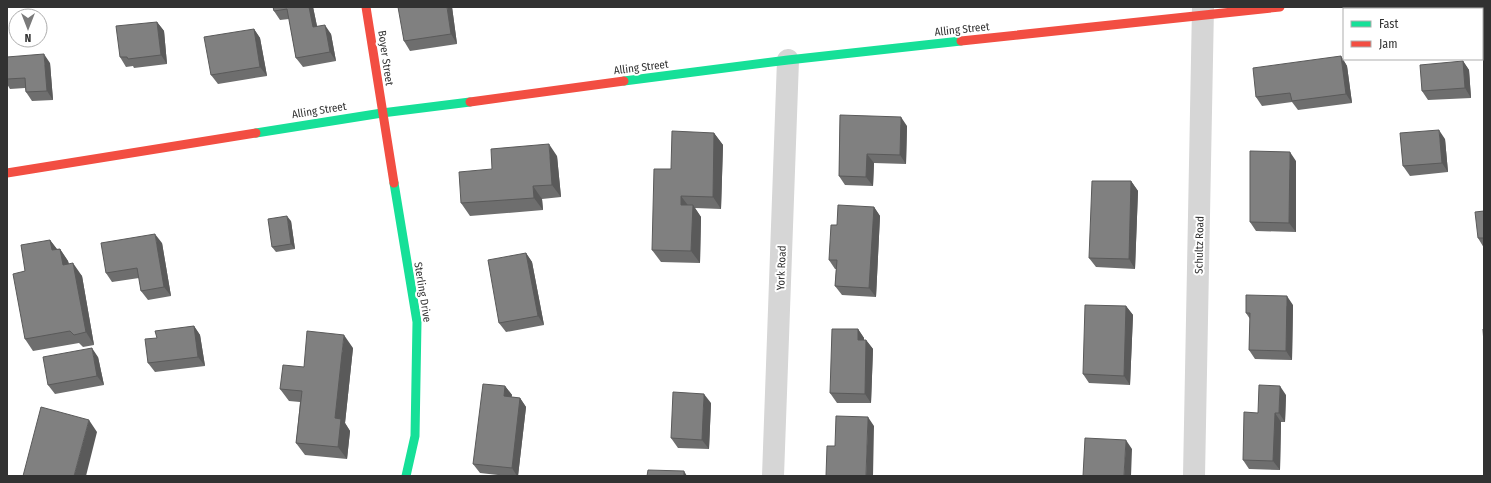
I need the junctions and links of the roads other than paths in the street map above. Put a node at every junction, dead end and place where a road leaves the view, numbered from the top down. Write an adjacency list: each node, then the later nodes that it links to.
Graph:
1 (366, 7): 5 (street, Boyer Street)
2 (1280, 7): 3 (street, Alling Street)
3 (1203, 11): 4 (street, Alling Street); 9 (street, Schultz Road)
4 (788, 60): 5 (street, Alling Street); 8 (street, York Road)
5 (382, 113): 6 (street, Alling Street); 7 (street, Sterling Drive)
6 (7, 173)
7 (406, 476)
8 (774, 476)
9 (1194, 476)

